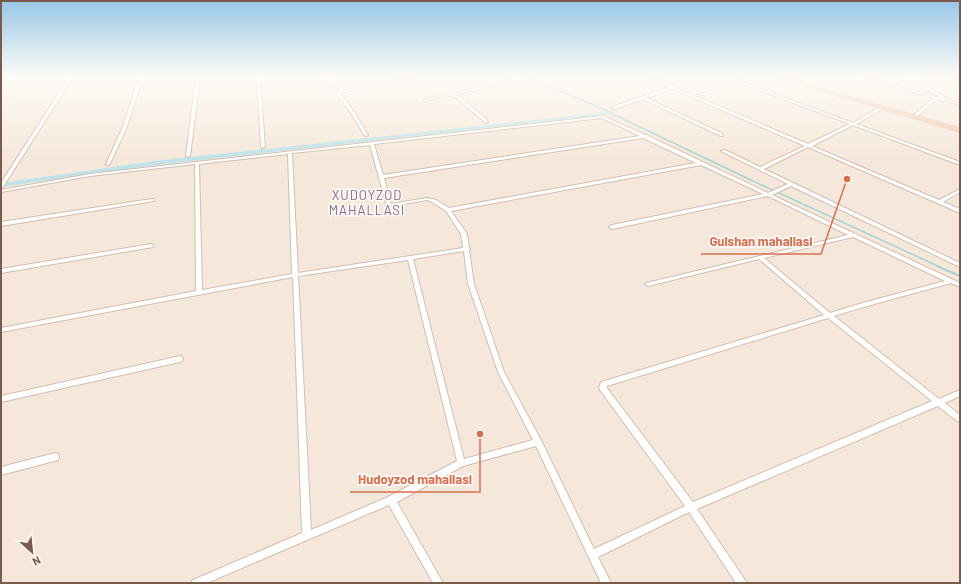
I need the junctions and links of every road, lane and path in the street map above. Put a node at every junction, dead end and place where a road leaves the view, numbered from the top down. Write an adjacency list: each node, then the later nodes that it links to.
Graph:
1 (54, 104): 34 (street)
2 (132, 104): 31 (street)
3 (194, 104): 28 (street)
4 (260, 104): 25 (street)
5 (347, 104): 20 (street)
6 (466, 104): 17 (street)
7 (624, 104): 14 (street)
8 (656, 104): 21 (street)
9 (715, 104): 24 (street)
10 (800, 104): 18 (street)
11 (871, 104): 15 (highway)
12 (882, 104): 16 (highway)
13 (929, 104): 16 (street)
14 (613, 108)
15 (883, 108): 18 (street); 19 (highway)
16 (916, 115): 19 (highway)
17 (486, 122)
18 (853, 124): 24 (street); 32 (street)
19 (960, 129)
20 (366, 135)
21 (722, 135)
22 (646, 136): 23 (street); 30 (street); 35 (street)
23 (372, 143): 27 (street); 35 (street)
24 (808, 146): 33 (street); 43 (street)
25 (263, 147)
26 (723, 151): 33 (street)
27 (290, 152): 29 (street); 55 (street)
28 (188, 156)
29 (197, 163): 40 (street); 59 (street)
30 (702, 163): 41 (street); 44 (street)
31 (108, 164)
32 (960, 164)
33 (760, 169): 37 (street)
34 (7, 178): 36 (street); 38 (street)
35 (382, 178): 44 (street)
36 (1, 180)
37 (791, 184): 41 (street); 53 (street)
38 (1, 187)
39 (960, 190): 43 (street)
40 (1, 191)
41 (769, 194): 47 (street); 48 (street)
42 (152, 200): 46 (street)
43 (939, 202): 45 (street)
44 (448, 210): 50 (street)
45 (960, 211)
46 (1, 224)
47 (612, 227)
48 (853, 235): 52 (street); 56 (street)
49 (151, 246): 54 (street)
50 (467, 249): 51 (street); 67 (street)
51 (410, 258): 55 (street); 69 (street)
52 (761, 258): 57 (street); 60 (street)
53 (960, 265)
54 (1, 271)
55 (295, 275): 59 (street); 73 (street)
56 (951, 281): 58 (street); 60 (street)
57 (648, 284)
58 (960, 285)
59 (199, 292): 61 (street)
60 (828, 315): 65 (street); 72 (street)
61 (1, 330)
62 (180, 359): 64 (street)
63 (960, 393): 65 (street)
64 (1, 399)
65 (940, 402): 66 (street); 72 (street)
66 (960, 419)
67 (538, 442): 69 (street); 74 (street)
68 (55, 457): 70 (street)
69 (461, 463): 71 (street)
70 (1, 471)
71 (391, 500): 73 (street); 76 (street)
72 (691, 507): 74 (street); 78 (street)
73 (307, 536): 75 (street)
74 (592, 555): 77 (street)
75 (196, 583)
76 (438, 583)
77 (606, 583)
78 (742, 583)

